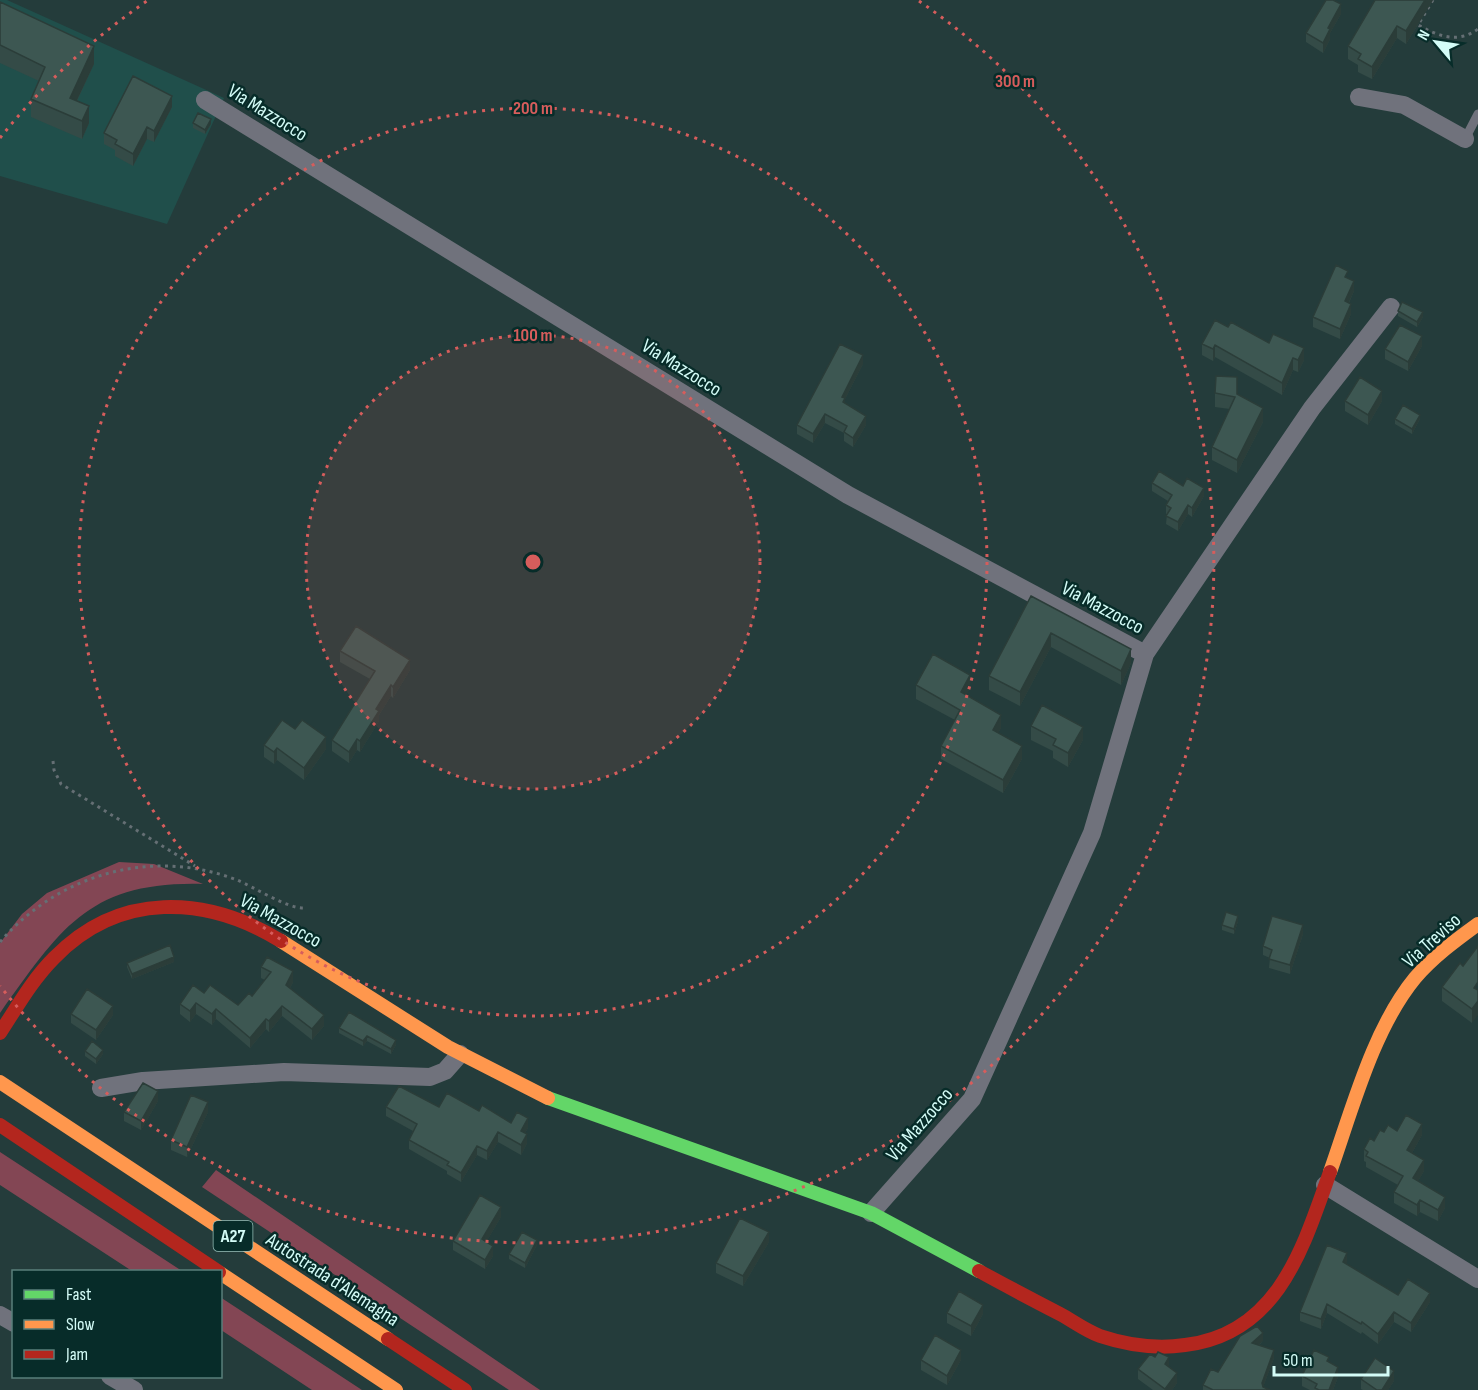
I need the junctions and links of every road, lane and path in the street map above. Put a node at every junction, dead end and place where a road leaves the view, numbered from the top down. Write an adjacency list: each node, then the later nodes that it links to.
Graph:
1 (1433, 0): 2 (path)
2 (1478, 29)
3 (1359, 97): 6 (street)
4 (205, 100): 8 (street, Via Mazzocco)
5 (1478, 114): 6 (lane)
6 (1465, 138)
7 (1391, 307): 8 (street, Via Mazzocco)
8 (1145, 654): 21 (street, Via Mazzocco)
9 (53, 761): 10 (path, Via Mazzocco)
10 (197, 867): 11 (path, Via Mazzocco); 13 (path, Via Mazzocco)
11 (304, 908)
12 (1478, 924): 14 (main road, Via Treviso)
13 (0, 942)
14 (1392, 1016): 20 (main road, Via Mazzocco)
15 (0, 1033): 16 (main road, Via Mazzocco)
16 (460, 1054): 18 (street); 21 (main road, Via Mazzocco)
17 (0, 1082): 28 (main road, Autostrada d'Alemagna / A27)
18 (101, 1088)
19 (0, 1125): 22 (main road, A27)
20 (1325, 1185): 21 (main road, Via Mazzocco); 24 (street)
21 (871, 1213)
22 (217, 1270)
23 (222, 1273): 27 (main road, A27)
24 (1478, 1279)
25 (112, 1378): 26 (street)
26 (134, 1390)
27 (396, 1390)
28 (465, 1390)

